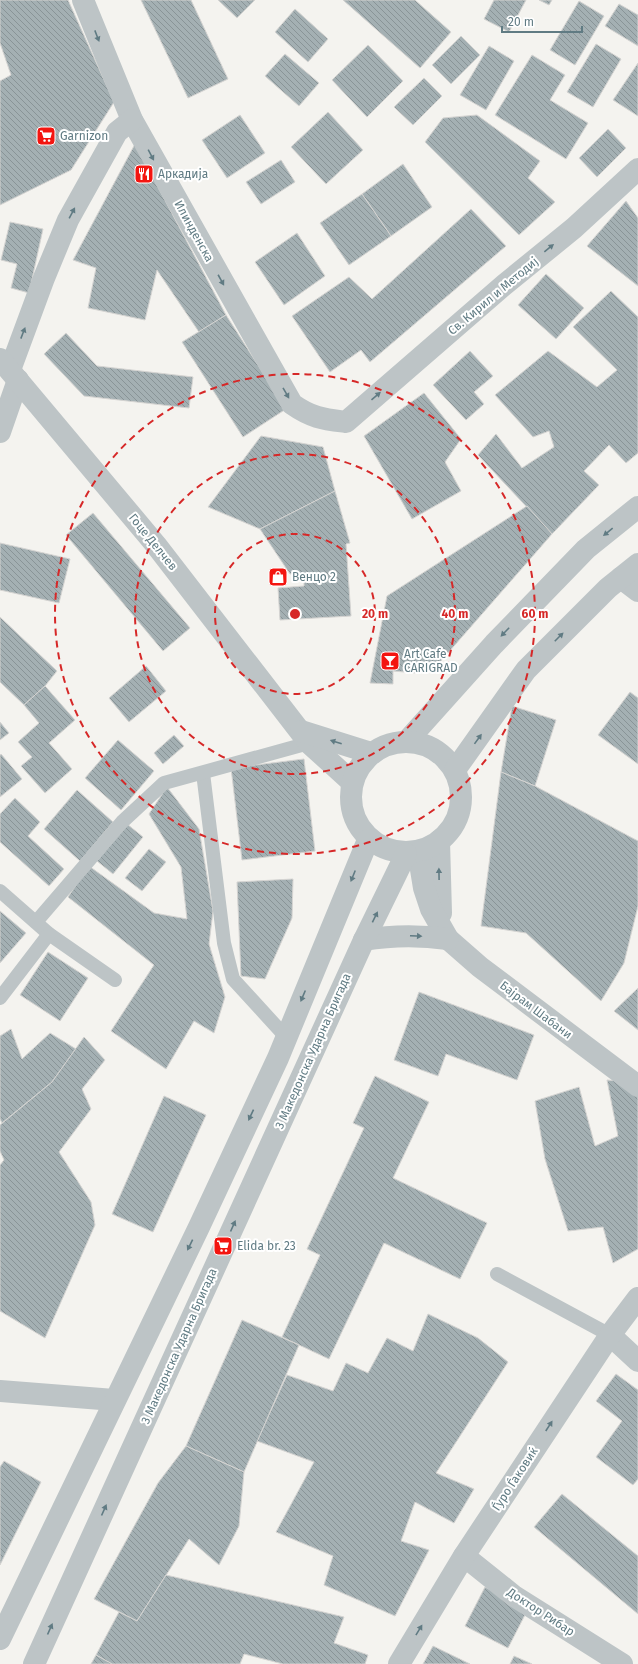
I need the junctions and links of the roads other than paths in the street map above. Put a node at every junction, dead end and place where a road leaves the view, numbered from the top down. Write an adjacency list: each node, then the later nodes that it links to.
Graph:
1 (83, 0): 2 (street, Илинденска, one-way to 2)
2 (132, 120): 4 (street, one-way to 2); 5 (street, Илинденска, one-way to 5)
3 (638, 169): 5 (street, Св. Кирил и Методиј, one-way to 3)
4 (9, 370): 6 (street); 11 (street, Гоце Делчев)
5 (346, 422)
6 (0, 432)
7 (638, 507): 12 (street, one-way to 12)
8 (638, 564): 9 (street)
9 (621, 578): 10 (street); 14 (street, one-way to 9)
10 (638, 591)
11 (305, 737): 13 (street, one-way to 11); 15 (lane); 16 (street, Гоце Делчев)
12 (407, 741): 13 (street); 14 (street)
13 (371, 753): 16 (street)
14 (455, 770): 18 (street)
15 (203, 772): 21 (lane); 27 (lane)
16 (352, 782): 17 (street)
17 (368, 840): 19 (street); 27 (street, one-way to 27)
18 (439, 842): 19 (street); 22 (street, one-way to 18)
19 (412, 852): 22 (street, Бајрам Шабани); 24 (street, 3 Македонска Ударна Бригада, one-way to 19)
20 (0, 891): 21 (lane)
21 (36, 922): 23 (lane)
22 (445, 933): 24 (street, one-way to 22); 28 (street, Бајрам Шабани)
23 (49, 934): 25 (lane); 26 (lane)
24 (364, 940): 37 (street, 3 Македонска Ударна Бригада, one-way to 24)
25 (115, 980)
26 (0, 998)
27 (286, 1037): 34 (street, one-way to 34)
28 (638, 1086)
29 (497, 1274): 31 (lane)
30 (638, 1298): 31 (street, Ѓуро Ѓаковиќ)
31 (610, 1335): 32 (street); 35 (street, Ѓуро Ѓаковиќ, one-way to 31)
32 (638, 1361)
33 (0, 1391): 34 (street)
34 (114, 1400): 36 (street)
35 (464, 1556): 38 (street, Ѓуро Ѓаковиќ, one-way to 35); 39 (street, Доктор Рибар)
36 (0, 1639)
37 (34, 1664)
38 (400, 1664)
39 (622, 1664)

